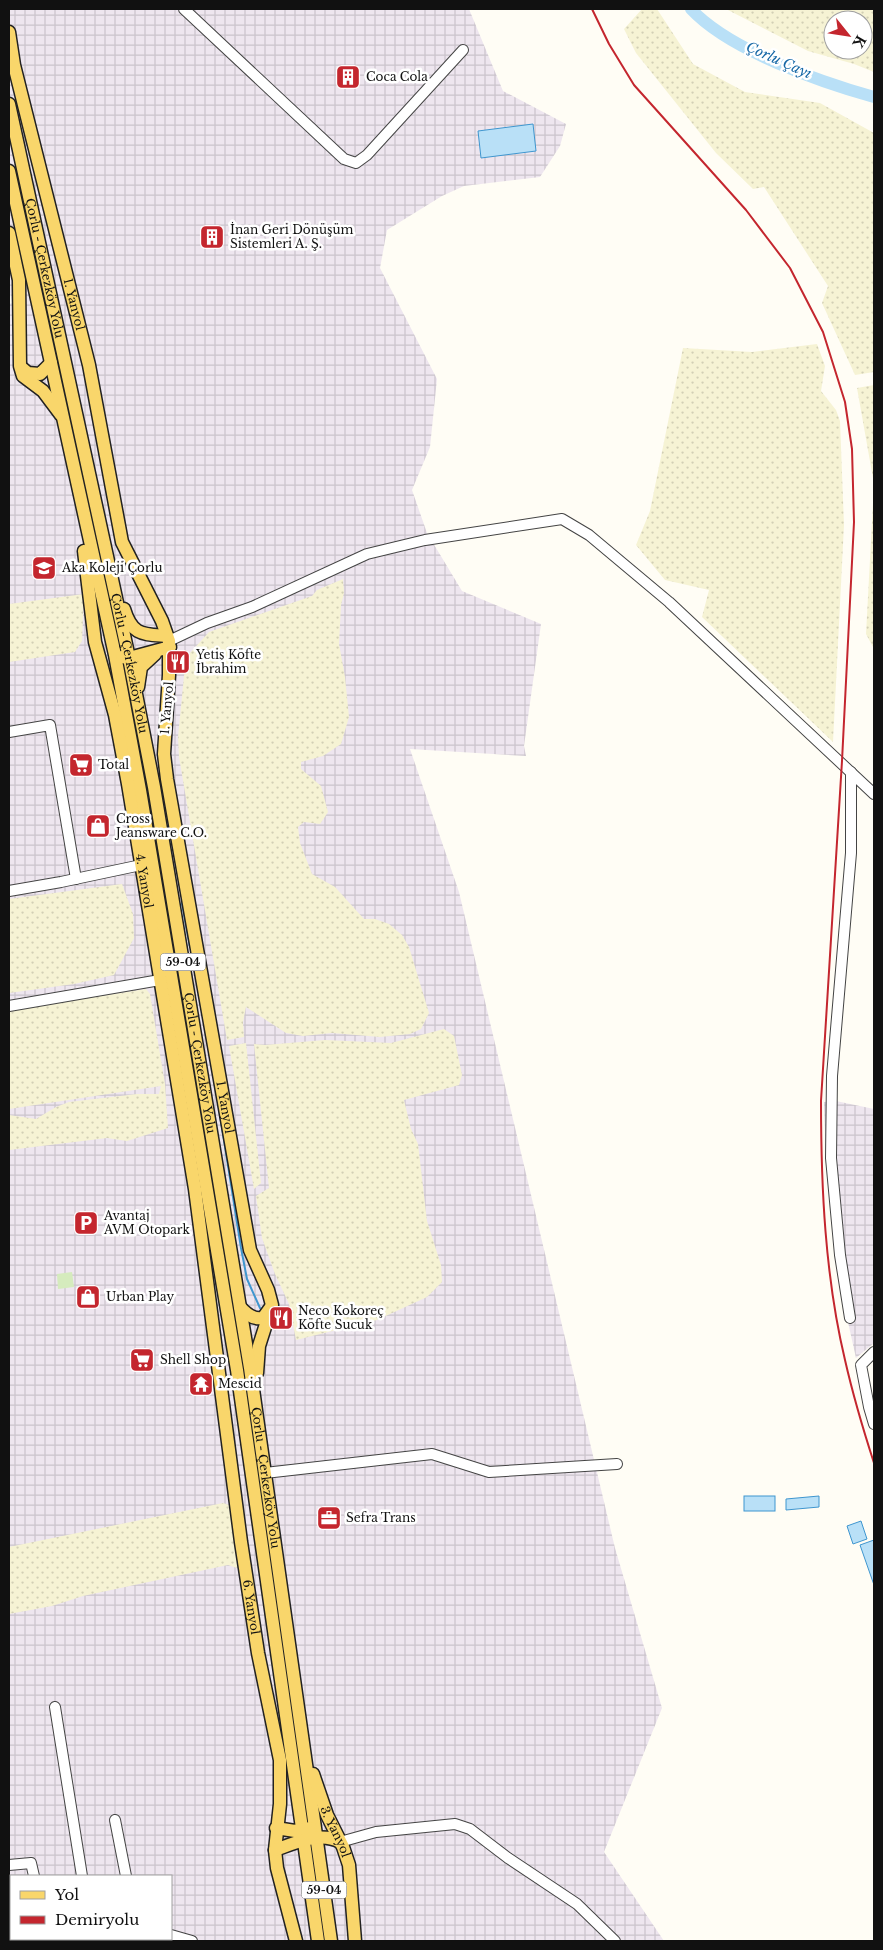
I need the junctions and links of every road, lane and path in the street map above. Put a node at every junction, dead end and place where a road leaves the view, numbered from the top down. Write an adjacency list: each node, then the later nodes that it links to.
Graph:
1 (184, 9): 3 (street)
2 (9, 32): 12 (main road, 1. Yanyol)
3 (463, 50)
4 (9, 104): 11 (main road, Çorlu - Çerkezköy Yolu / 59-04)
5 (9, 171): 7 (main road, Çorlu - Çerkezköy Yolu / 59-04)
6 (9, 233): 8 (main road)
7 (52, 363): 8 (main road); 9 (main road, Çorlu - Çerkezköy Yolu / 59-04)
8 (20, 366): 9 (main road)
9 (63, 416): 10 (main road, Çorlu - Çerkezköy Yolu / 59-04)
10 (79, 493): 13 (main road, 4. Yanyol); 14 (main road, Çorlu - Çerkezköy Yolu / 59-04)
11 (111, 580): 12 (main road); 14 (main road, Çorlu - Çerkezköy Yolu / 59-04)
12 (169, 641): 14 (main road); 16 (main road); 19 (street); 28 (main road, 1. Yanyol)
13 (96, 642): 14 (main road); 17 (main road, 4. Yanyol)
14 (124, 655): 15 (main road, Çorlu - Çerkezköy Yolu / 59-04); 16 (main road, Çorlu - Çerkezköy Yolu / 59-04)
15 (119, 677): 17 (main road); 26 (main road, Çorlu - Çerkezköy Yolu / 59-04)
16 (137, 705): 29 (main road, Çorlu - Çerkezköy Yolu / 59-04)
17 (115, 715): 21 (main road, 4. Yanyol)
18 (9, 732): 22 (street)
19 (851, 772): 20 (street); 30 (street)
20 (874, 794)
21 (141, 865): 22 (street); 24 (main road, 4. Yanyol)
22 (76, 879): 23 (street)
23 (9, 891)
24 (160, 980): 25 (street); 27 (main road, 4. Yanyol)
25 (9, 1006)
26 (209, 1200): 27 (main road); 40 (main road, Çorlu - Çerkezköy Yolu / 59-04)
27 (207, 1271): 39 (main road, 6. Yanyol)
28 (272, 1305): 29 (main road); 33 (main road)
29 (240, 1307): 33 (main road, Çorlu - Çerkezköy Yolu / 59-04)
30 (850, 1318)
31 (874, 1352): 32 (street)
32 (874, 1424)
33 (260, 1434): 35 (main road, Çorlu - Çerkezköy Yolu / 59-04)
34 (617, 1464): 35 (street)
35 (265, 1473): 37 (main road, Çorlu - Çerkezköy Yolu / 59-04)
36 (55, 1707): 46 (street)
37 (299, 1727): 40 (main road, Çorlu - Çerkezköy Yolu / 59-04); 41 (main road, 3. Yanyol)
38 (115, 1820): 47 (street)
39 (276, 1828): 40 (main road); 42 (main road, 6. Yanyol)
40 (310, 1834): 41 (main road); 42 (main road); 43 (main road, Çorlu - Çerkezköy Yolu / 59-04); 51 (main road, Çorlu - Çerkezköy Yolu / 59-04)
41 (338, 1837): 43 (main road); 53 (main road, 3. Yanyol); 54 (street)
42 (275, 1850): 50 (main road, 6. Yanyol)
43 (319, 1856): 52 (main road, Çorlu - Çerkezköy Yolu / 59-04)
44 (9, 1865): 45 (street)
45 (34, 1875)
46 (82, 1875)
47 (126, 1875)
48 (172, 1935): 49 (street)
49 (192, 1941)
50 (296, 1941)
51 (318, 1941)
52 (331, 1941)
53 (355, 1941)
54 (616, 1941)

